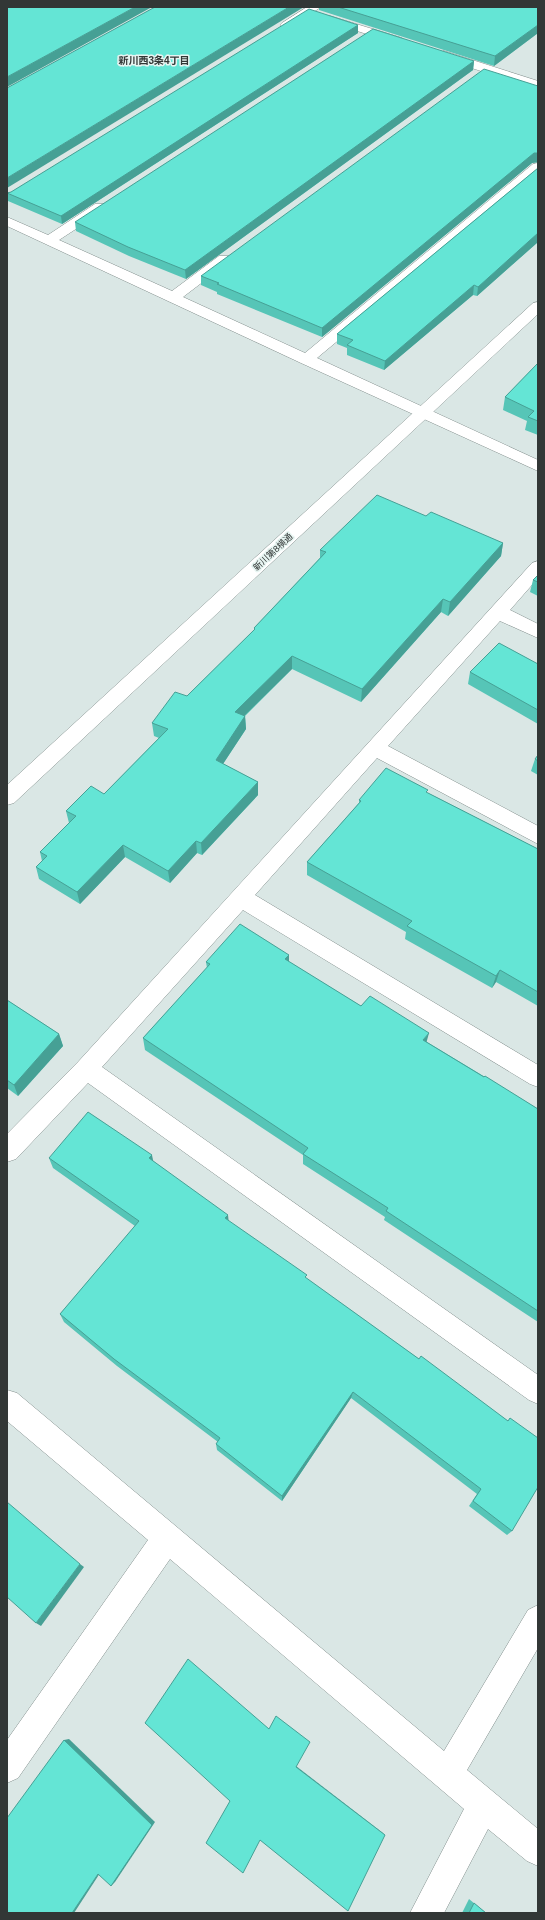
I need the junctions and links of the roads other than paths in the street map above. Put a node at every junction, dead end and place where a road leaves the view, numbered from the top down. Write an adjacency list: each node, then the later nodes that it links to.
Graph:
1 (311, 9): 2 (street); 3 (street)
2 (274, 32)
3 (370, 32): 4 (street); 5 (street)
4 (357, 40)
5 (406, 43)
6 (435, 52): 7 (street)
7 (485, 68): 8 (street); 9 (street)
8 (472, 77)
9 (538, 85)
10 (538, 167): 17 (street)
11 (109, 201): 13 (street)
12 (7, 221): 13 (street)
13 (49, 240): 15 (street)
14 (236, 251): 15 (street)
15 (172, 298): 17 (street)
16 (538, 306): 18 (street, 新川第8横通)
17 (306, 360): 18 (street)
18 (422, 414): 19 (street); 24 (street, 新川第8横通)
19 (538, 466)
20 (538, 567): 21 (street)
21 (498, 612): 22 (street); 23 (street)
22 (538, 632)
23 (374, 748): 25 (street); 26 (street)
24 (7, 798)
25 (538, 836)
26 (240, 897): 27 (street); 28 (street)
27 (86, 1069): 29 (street); 30 (street)
28 (538, 1077)
29 (7, 1151)
30 (538, 1391)
31 (7, 1403): 32 (street)
32 (167, 1538): 34 (street); 35 (street)
33 (538, 1620): 35 (street)
34 (7, 1767)
35 (448, 1774): 36 (street)
36 (484, 1804): 37 (street); 38 (street)
37 (538, 1850)
38 (426, 1913)

